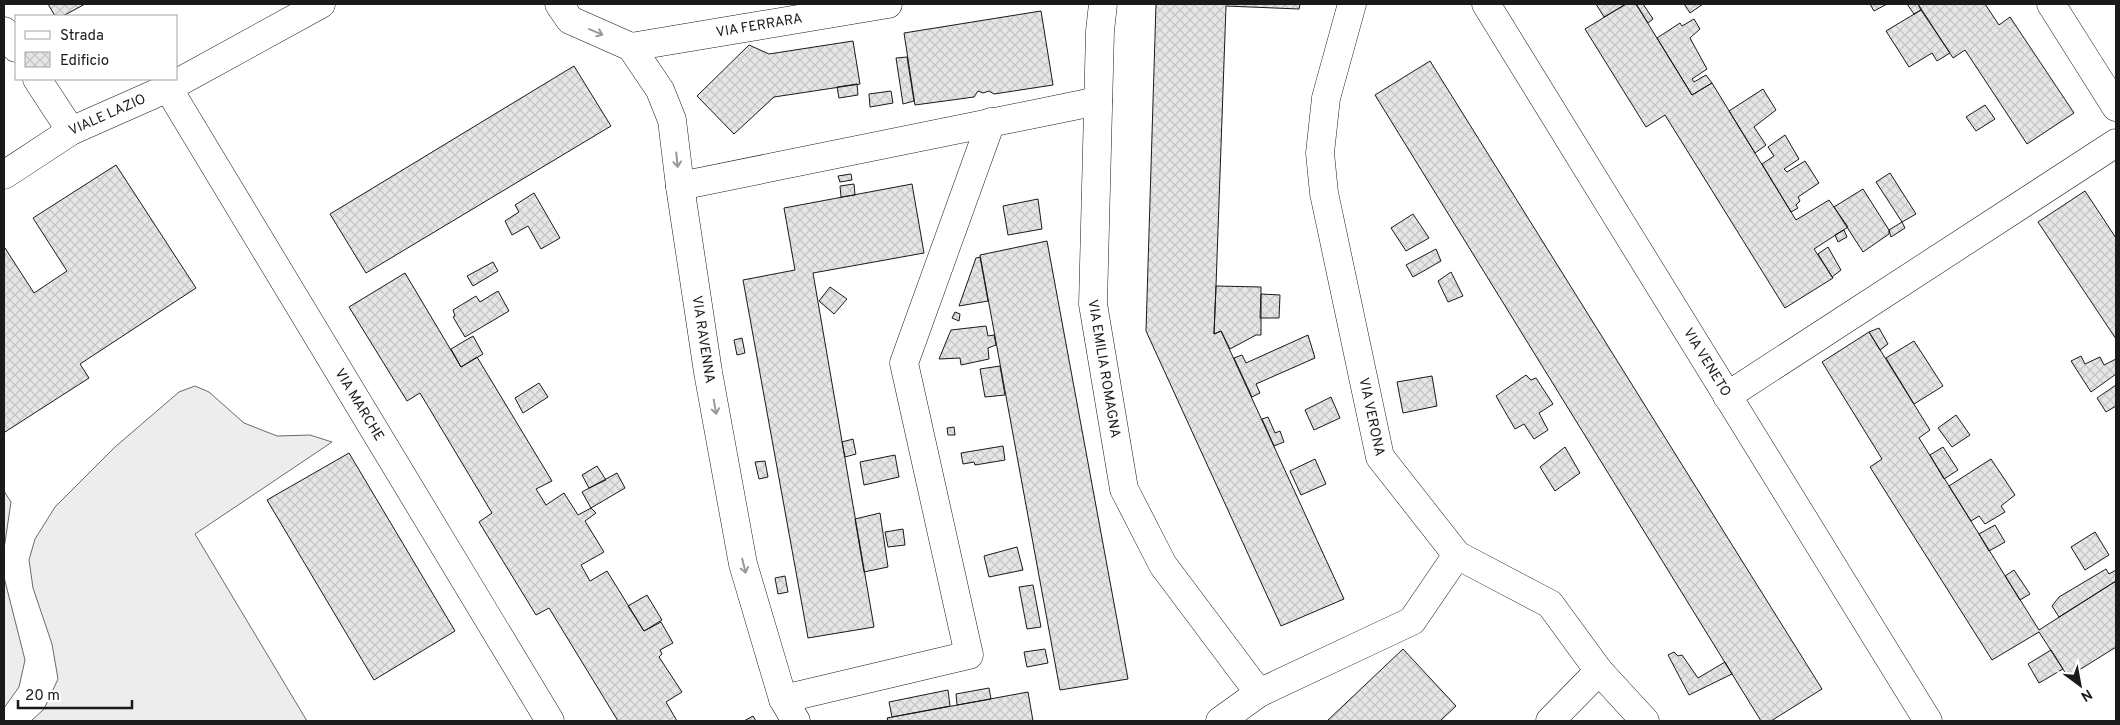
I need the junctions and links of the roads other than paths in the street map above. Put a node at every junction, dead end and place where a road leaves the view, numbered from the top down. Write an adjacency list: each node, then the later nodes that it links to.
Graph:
1 (321, 4): 12 (street, VIALE LAZIO)
2 (559, 4): 10 (street, one-way to 10)
3 (888, 4): 10 (street, VIA FERRARA)
4 (1103, 4): 13 (street, VIA EMILIA ROMAGNA)
5 (1352, 4): 21 (street, VIA VERONA)
6 (1486, 4): 20 (street, VIA VENETO)
7 (2051, 4): 14 (street)
8 (4, 32): 9 (street)
9 (15, 47)
10 (632, 47): 19 (street, VIA RAVENNA, one-way to 19)
11 (38, 80): 16 (street)
12 (168, 88): 16 (street, VIALE LAZIO); 26 (street, VIA MARCHE)
13 (1098, 101): 15 (street); 23 (street, VIA EMILIA ROMAGNA)
14 (2116, 107)
15 (991, 122): 19 (street); 24 (street)
16 (71, 132): 18 (street, VIALE LAZIO)
17 (2116, 143): 20 (street)
18 (4, 175)
19 (680, 186): 24 (street, VIA RAVENNA, one-way to 24)
20 (1727, 396): 25 (street, VIA VENETO)
21 (1457, 555): 22 (street, VIA VERONA); 23 (street)
22 (1599, 671): 28 (street); 29 (street, VIA VERONA)
23 (1259, 694): 27 (street)
24 (789, 710)
25 (1919, 719)
26 (550, 721)
27 (1220, 721)
28 (1550, 721)
29 (1645, 721)

